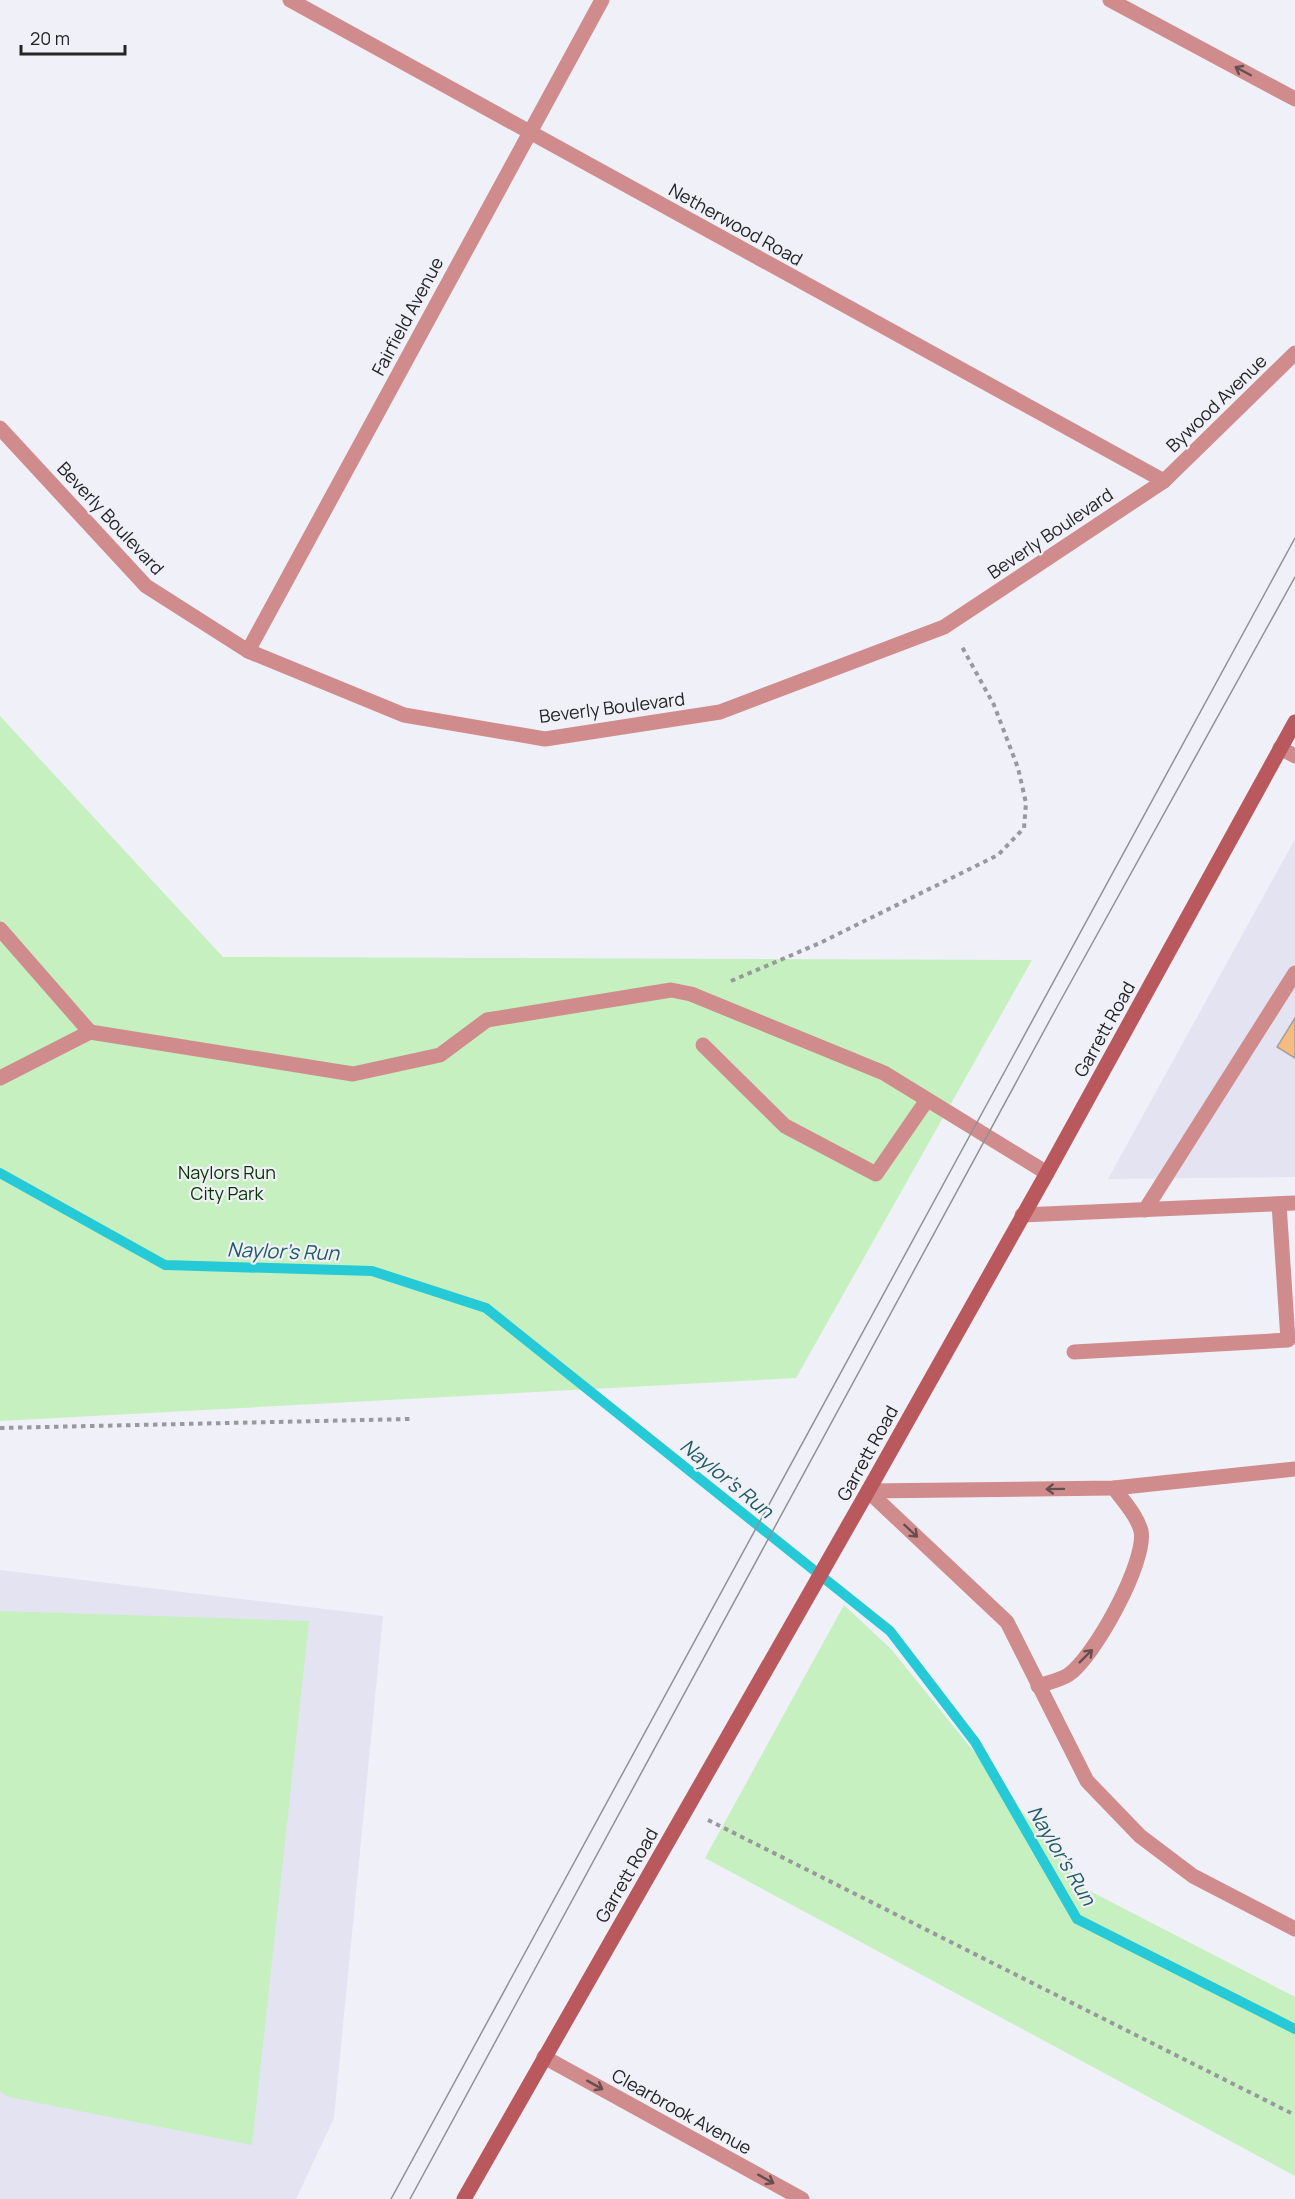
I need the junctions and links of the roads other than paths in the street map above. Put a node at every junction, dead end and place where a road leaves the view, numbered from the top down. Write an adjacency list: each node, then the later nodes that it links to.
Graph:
1 (290, 0): 5 (street, Netherwood Road)
2 (602, 0): 5 (street, Fairfield Avenue)
3 (1110, 0): 4 (street, one-way to 3)
4 (1295, 99)
5 (528, 132): 8 (street, Netherwood Road); 9 (street, Fairfield Avenue)
6 (1295, 353): 8 (street, Bywood Avenue)
7 (0, 428): 9 (street, Beverly Boulevard)
8 (1164, 481): 9 (street, Beverly Boulevard)
9 (248, 651)
10 (1295, 722): 11 (main road, Garrett Road)
11 (1280, 748): 12 (street); 19 (main road, Garrett Road)
12 (1295, 756)
13 (0, 929): 15 (street)
14 (1295, 973): 21 (street)
15 (90, 1032): 17 (street); 18 (street)
16 (703, 1045): 18 (street)
17 (0, 1077)
18 (927, 1100): 19 (street)
19 (1047, 1173): 22 (main road, Garrett Road)
20 (1287, 1203): 21 (street); 23 (street)
21 (1145, 1210): 22 (street)
22 (1022, 1215): 27 (main road, Garrett Road)
23 (1291, 1339): 24 (street)
24 (1074, 1352)
25 (1295, 1469): 26 (street)
26 (1114, 1488): 27 (street, one-way to 27); 28 (street, one-way to 26)
27 (868, 1491): 28 (street, one-way to 28); 30 (main road, Garrett Road)
28 (1038, 1686): 29 (street)
29 (1295, 1929)
30 (544, 2057): 31 (main road, Garrett Road); 32 (street, Clearbrook Avenue, one-way to 32)
31 (464, 2199)
32 (802, 2199)

